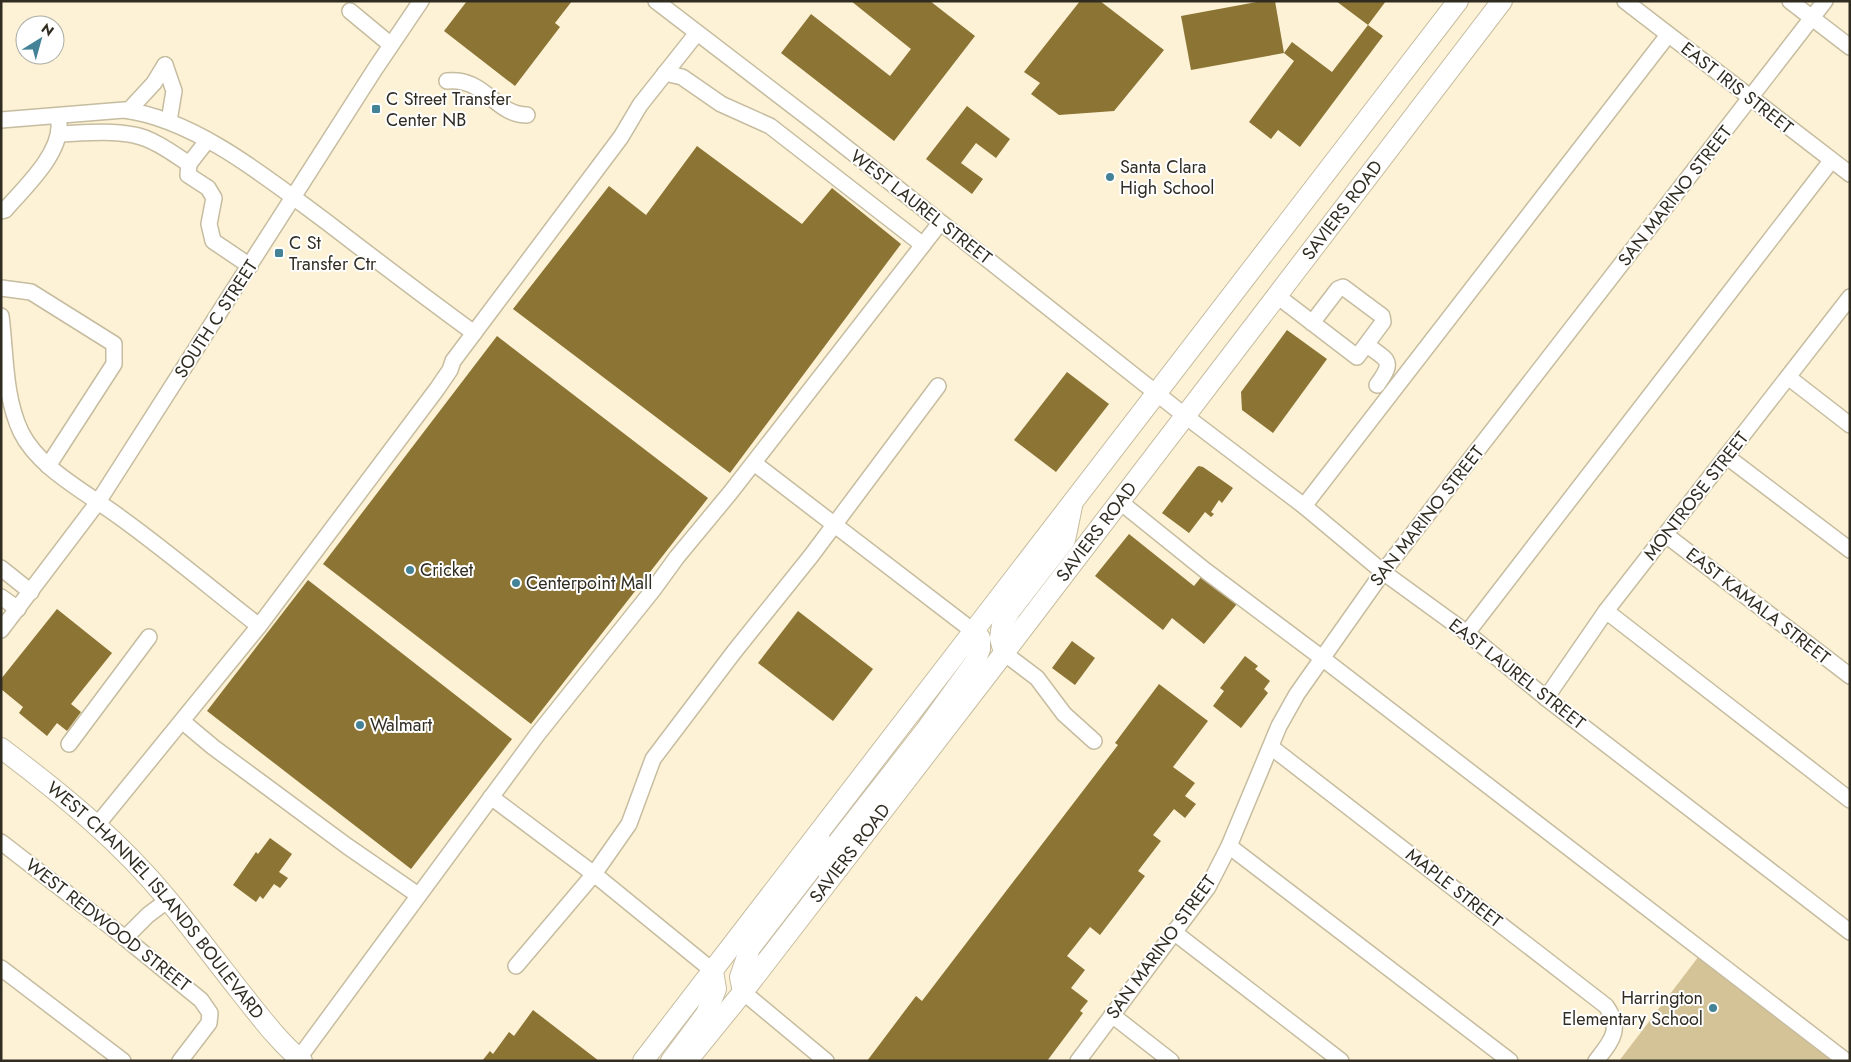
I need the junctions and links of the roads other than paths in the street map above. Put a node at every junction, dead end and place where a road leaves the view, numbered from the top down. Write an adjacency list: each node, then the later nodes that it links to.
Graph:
1 (422, 1): 12 (street, SOUTH C STREET)
2 (656, 1): 10 (street, WEST LAUREL STREET)
3 (1458, 1): 42 (main road, SAVIERS ROAD)
4 (1502, 1): 33 (main road, SAVIERS ROAD)
5 (1625, 1): 11 (street, EAST IRIS STREET)
6 (1790, 1): 9 (street)
7 (1825, 1): 9 (street, SAN MARINO STREET)
8 (350, 11): 12 (street)
9 (1812, 18): 13 (street); 16 (street, SAN MARINO STREET)
10 (697, 33): 14 (street); 29 (street, WEST LAUREL STREET)
11 (1668, 35): 16 (street, EAST IRIS STREET); 51 (street)
12 (391, 45): 27 (street, SOUTH C STREET)
13 (1850, 47)
14 (665, 73): 30 (street); 37 (street)
15 (447, 81): 19 (street)
16 (1751, 98): 24 (street, EAST IRIS STREET); 56 (street, SAN MARINO STREET)
17 (129, 110): 18 (street); 21 (street); 21 (street)
18 (58, 115): 20 (street); 22 (street)
19 (527, 115)
20 (1, 120)
21 (169, 121): 23 (street)
22 (60, 134): 25 (street); 28 (street)
23 (207, 141): 25 (street); 27 (street)
24 (1831, 160): 26 (street, EAST IRIS STREET); 64 (street)
25 (189, 164): 31 (street)
26 (1850, 174)
27 (293, 198): 31 (street, SOUTH C STREET); 37 (street)
28 (1, 212)
29 (940, 223): 30 (street); 42 (street, WEST LAUREL STREET)
30 (923, 245): 46 (street)
31 (250, 266): 50 (street, SOUTH C STREET)
32 (1, 288): 47 (street)
33 (1276, 295): 36 (street); 43 (main road, SAVIERS ROAD)
34 (1849, 298): 39 (street, MONTROSE STREET)
35 (1, 316): 47 (street)
36 (1312, 323): 38 (street); 38 (street)
37 (474, 333): 61 (street)
38 (1367, 345): 40 (street)
39 (1788, 377): 44 (street); 45 (street, MONTROSE STREET)
40 (1377, 385)
41 (938, 386): 52 (street)
42 (1157, 393): 43 (street, WEST LAUREL STREET); 48 (main road, SAVIERS ROAD)
43 (1184, 415): 49 (main road, SAVIERS ROAD); 51 (street, EAST LAUREL STREET)
44 (1850, 425)
45 (1726, 456): 53 (street, MONTROSE STREET); 54 (street)
46 (754, 463): 52 (street); 75 (street)
47 (48, 466): 50 (street)
48 (1073, 501): 63 (main road, SAVIERS ROAD); 66 (main road)
49 (1119, 501): 66 (main road, SAVIERS ROAD); 67 (street)
50 (98, 502): 57 (street, SOUTH C STREET); 61 (street)
51 (1304, 506): 56 (street, EAST LAUREL STREET)
52 (835, 525): 63 (street); 81 (street)
53 (1666, 535): 60 (street, MONTROSE STREET); 68 (street, EAST KAMALA STREET)
54 (1850, 550)
55 (1, 568): 57 (street)
56 (1383, 572): 64 (street, EAST LAUREL STREET); 67 (street, SAN MARINO STREET)
57 (31, 592): 59 (street, SOUTH C STREET)
58 (1, 597): 59 (street)
59 (18, 609): 62 (street, SOUTH C STREET)
60 (1606, 611): 69 (street, MONTROSE STREET); 76 (street)
61 (259, 626): 70 (street)
62 (1, 630)
63 (973, 631): 77 (main road, SAVIERS ROAD); 82 (main road)
64 (1467, 633): 69 (street, EAST LAUREL STREET)
65 (149, 638): 72 (street)
66 (1004, 653): 71 (street); 82 (main road, SAVIERS ROAD)
67 (1322, 658): 74 (street, SAN MARINO STREET); 105 (street)
68 (1850, 676)
69 (1546, 698): 85 (street, EAST LAUREL STREET)
70 (182, 721): 78 (street); 83 (street)
71 (1094, 741)
72 (69, 744)
73 (1, 748): 78 (main road, WEST CHANNEL ISLANDS BOULEVARD)
74 (1271, 748): 80 (street, SAN MARINO STREET); 104 (street, MAPLE STREET)
75 (491, 796): 81 (street); 83 (street)
76 (1850, 800)
77 (826, 824): 90 (main road, SAVIERS ROAD); 91 (main road)
78 (97, 825): 84 (main road, WEST CHANNEL ISLANDS BOULEVARD)
79 (1, 842): 87 (street, WEST REDWOOD STREET)
80 (1229, 846): 86 (street, SAN MARINO STREET); 103 (street)
81 (594, 874): 88 (street); 90 (street)
82 (829, 880): 91 (main road, SAVIERS ROAD)
83 (418, 895): 93 (street)
84 (168, 900): 87 (street); 93 (main road, WEST CHANNEL ISLANDS BOULEVARD)
85 (1850, 932)
86 (1175, 934): 92 (street, SAN MARINO STREET); 102 (street)
87 (125, 938): 95 (street, WEST REDWOOD STREET)
88 (516, 966)
89 (1, 968): 94 (street)
90 (713, 971): 96 (main road, SAVIERS ROAD); 97 (main road)
91 (743, 992): 98 (main road, SAVIERS ROAD); 99 (street)
92 (1112, 1015): 100 (street, SAN MARINO STREET); 101 (street)
93 (301, 1059)
94 (123, 1061)
95 (180, 1061)
96 (643, 1061)
97 (671, 1061)
98 (687, 1061)
99 (826, 1061)
100 (1078, 1061)
101 (1171, 1061)
102 (1340, 1061)
103 (1510, 1061)
104 (1596, 1061)
105 (1846, 1061)

